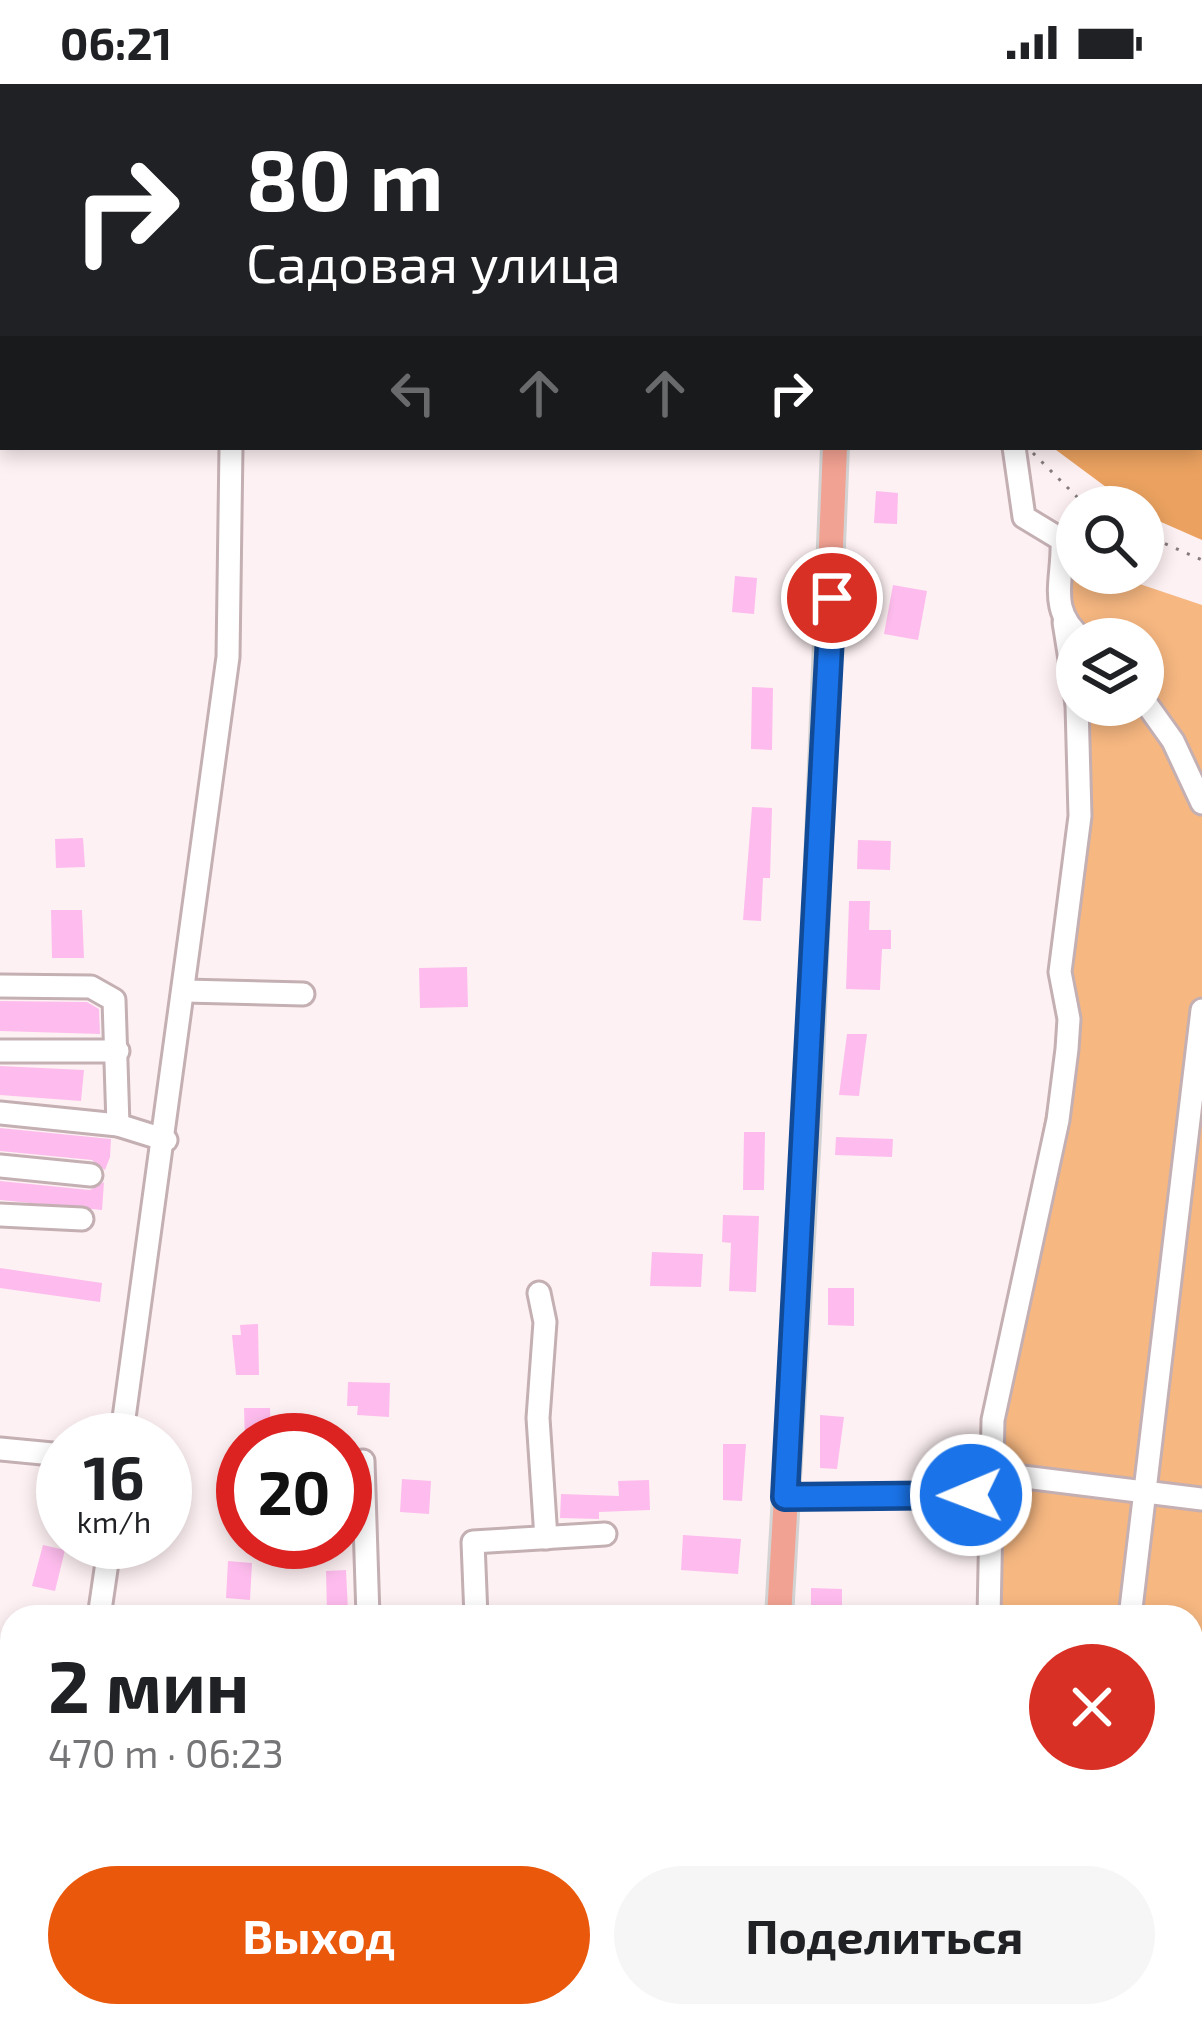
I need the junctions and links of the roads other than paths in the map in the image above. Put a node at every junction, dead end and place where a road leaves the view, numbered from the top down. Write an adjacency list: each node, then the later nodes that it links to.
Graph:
1 (231, 450): 9 (street)
2 (835, 450): 27 (main road)
3 (1014, 450): 4 (street)
4 (1063, 618)
5 (1078, 726): 25 (street)
6 (1162, 726): 7 (street)
7 (1202, 802)
8 (0, 986): 13 (street)
9 (185, 992): 10 (street); 16 (street)
10 (303, 994)
11 (1202, 1010): 26 (street)
12 (0, 1051): 13 (street)
13 (118, 1051): 15 (street)
14 (0, 1113): 15 (street)
15 (118, 1125): 16 (street)
16 (166, 1139): 22 (street)
17 (0, 1166): 18 (street)
18 (91, 1174)
19 (0, 1215): 20 (street)
20 (82, 1219)
21 (539, 1293): 30 (street)
22 (125, 1413)
23 (0, 1449): 24 (street)
24 (36, 1452)
25 (992, 1480): 26 (street); 27 (street); 37 (street)
26 (1143, 1491): 28 (street); 38 (street)
27 (785, 1497): 36 (main road)
28 (1202, 1498)
29 (605, 1534): 30 (street)
30 (546, 1538): 35 (street)
31 (106, 1569): 33 (street)
32 (366, 1569): 34 (street)
33 (101, 1605)
34 (368, 1605)
35 (476, 1605)
36 (780, 1605)
37 (989, 1605)
38 (1131, 1605)

